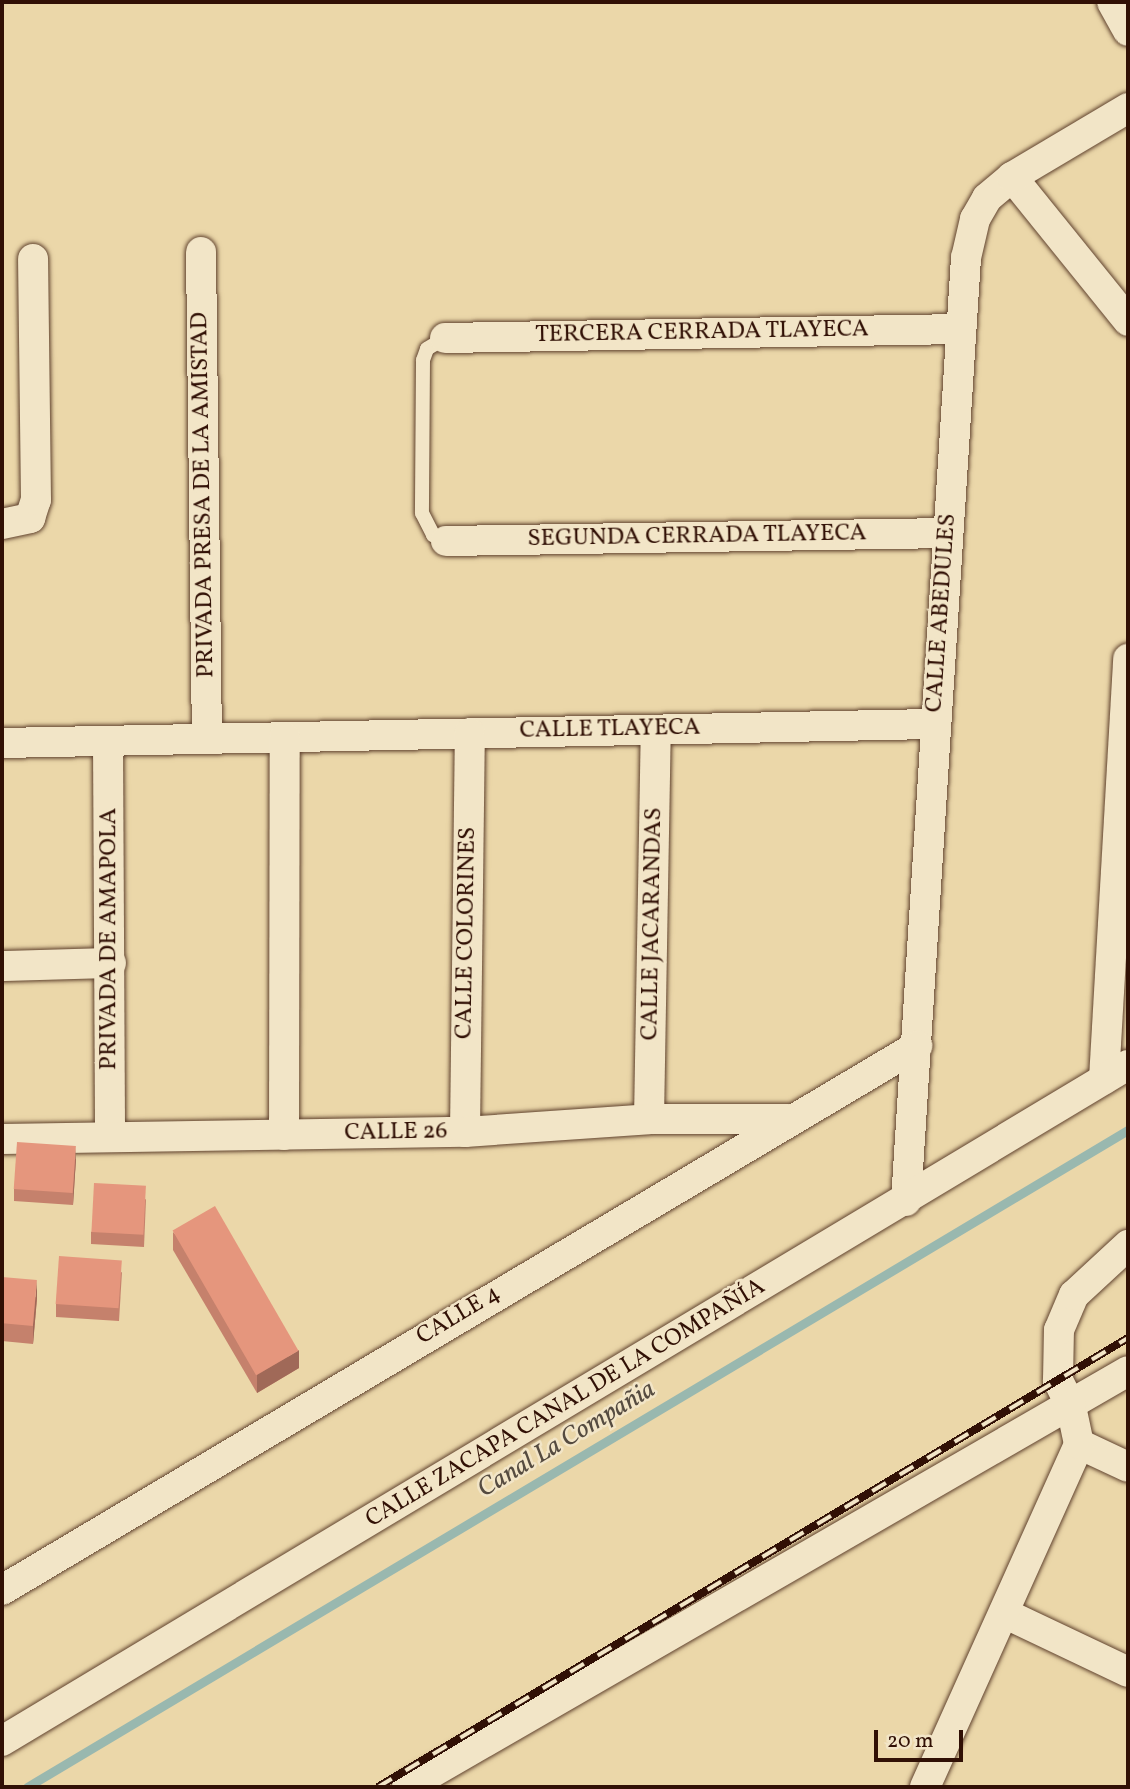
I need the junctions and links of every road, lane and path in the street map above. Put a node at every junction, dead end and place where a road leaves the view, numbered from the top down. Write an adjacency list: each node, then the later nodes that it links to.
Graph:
1 (1112, 2): 2 (street)
2 (1128, 31)
3 (1128, 108): 4 (street, CALLE ABEDULES)
4 (1012, 177): 7 (street); 8 (street, CALLE ABEDULES)
5 (201, 251): 18 (street, PRIVADA PRESA DE LA AMISTAD)
6 (33, 259): 10 (street)
7 (1128, 320)
8 (960, 329): 9 (street, TERCERA CERRADA TLAYECA); 11 (street, CALLE ABEDULES)
9 (445, 338): 12 (lane)
10 (16, 521)
11 (947, 533): 12 (street, SEGUNDA CERRADA TLAYECA); 14 (street, CALLE ABEDULES)
12 (446, 541)
13 (1128, 659): 24 (street)
14 (935, 724): 15 (street, CALLE TLAYECA); 23 (street, CALLE ABEDULES)
15 (656, 730): 16 (street, CALLE TLAYECA); 25 (street, CALLE JACARANDAS)
16 (470, 733): 17 (street, CALLE TLAYECA); 27 (street, CALLE COLORINES)
17 (285, 737): 18 (street, CALLE TLAYECA); 28 (street)
18 (207, 739): 19 (street, CALLE TLAYECA)
19 (108, 741): 20 (street, CALLE TLAYECA); 21 (street, PRIVADA DE AMAPOLA)
20 (2, 743)
21 (111, 963): 22 (street); 29 (street, PRIVADA DE AMAPOLA)
22 (2, 966)
23 (917, 1046): 26 (street, CALLE 4); 31 (street, CALLE ABEDULES)
24 (1116, 1072): 31 (street, CALLE ZACAPA CANAL DE LA COMPAÑÍA)
25 (649, 1119): 26 (street, CALLE 26); 27 (street, CALLE 26)
26 (789, 1119): 37 (street, CALLE 4)
27 (465, 1132): 28 (street, CALLE 26)
28 (284, 1135): 29 (street, CALLE 26)
29 (110, 1137): 30 (street, CALLE 26)
30 (2, 1139)
31 (906, 1201): 40 (street, CALLE ZACAPA CANAL DE LA COMPAÑÍA)
32 (1128, 1245): 34 (street)
33 (1128, 1371): 34 (street)
34 (1071, 1406): 35 (street); 42 (street)
35 (1079, 1444): 36 (street); 38 (street)
36 (1128, 1467)
37 (2, 1590)
38 (1006, 1614): 39 (street); 41 (street)
39 (1128, 1672)
40 (2, 1741)
41 (930, 1786)
42 (407, 1787)

